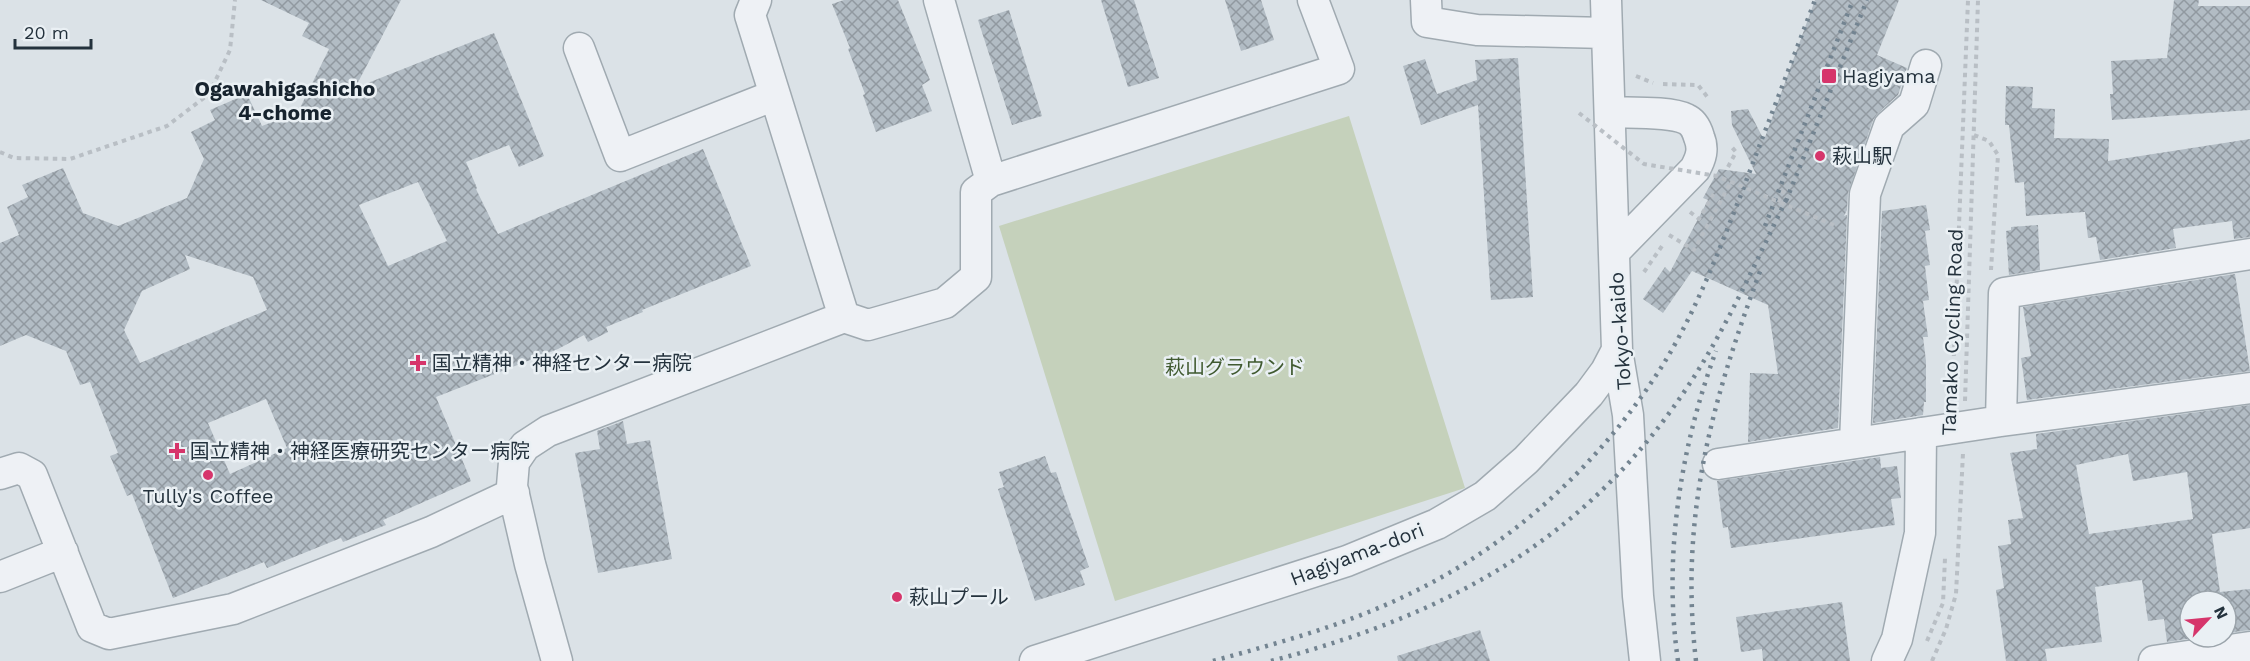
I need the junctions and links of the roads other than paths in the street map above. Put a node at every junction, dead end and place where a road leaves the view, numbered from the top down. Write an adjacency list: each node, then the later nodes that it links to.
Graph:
1 (756, 0): 9 (street)
2 (939, 0): 11 (street)
3 (1314, 0): 11 (street)
4 (1426, 0): 6 (street)
5 (1606, 0): 6 (street, Tokyo-kaido)
6 (1606, 33): 10 (street, Tokyo-kaido)
7 (579, 48): 9 (street)
8 (1926, 65): 19 (street)
9 (776, 95): 14 (street)
10 (1595, 116): 12 (street, Tokyo-kaido); 12 (street)
11 (992, 181): 14 (street)
12 (1614, 252): 15 (street, Tokyo-kaido)
13 (2250, 254): 17 (street)
14 (844, 317): 22 (street)
15 (1617, 350): 27 (street, Hagiyama-dori); 28 (street, Tokyo-kaido)
16 (2250, 388): 17 (street)
17 (2001, 421): 18 (street)
18 (1921, 434): 19 (street); 29 (street)
19 (1855, 443): 20 (street)
20 (1718, 464)
21 (0, 474): 23 (street)
22 (514, 494): 23 (street); 26 (street)
23 (63, 552): 24 (street)
24 (0, 577)
25 (2250, 647): 30 (street)
26 (557, 661)
27 (1035, 661)
28 (1645, 661)
29 (1887, 661)
30 (2154, 661)

